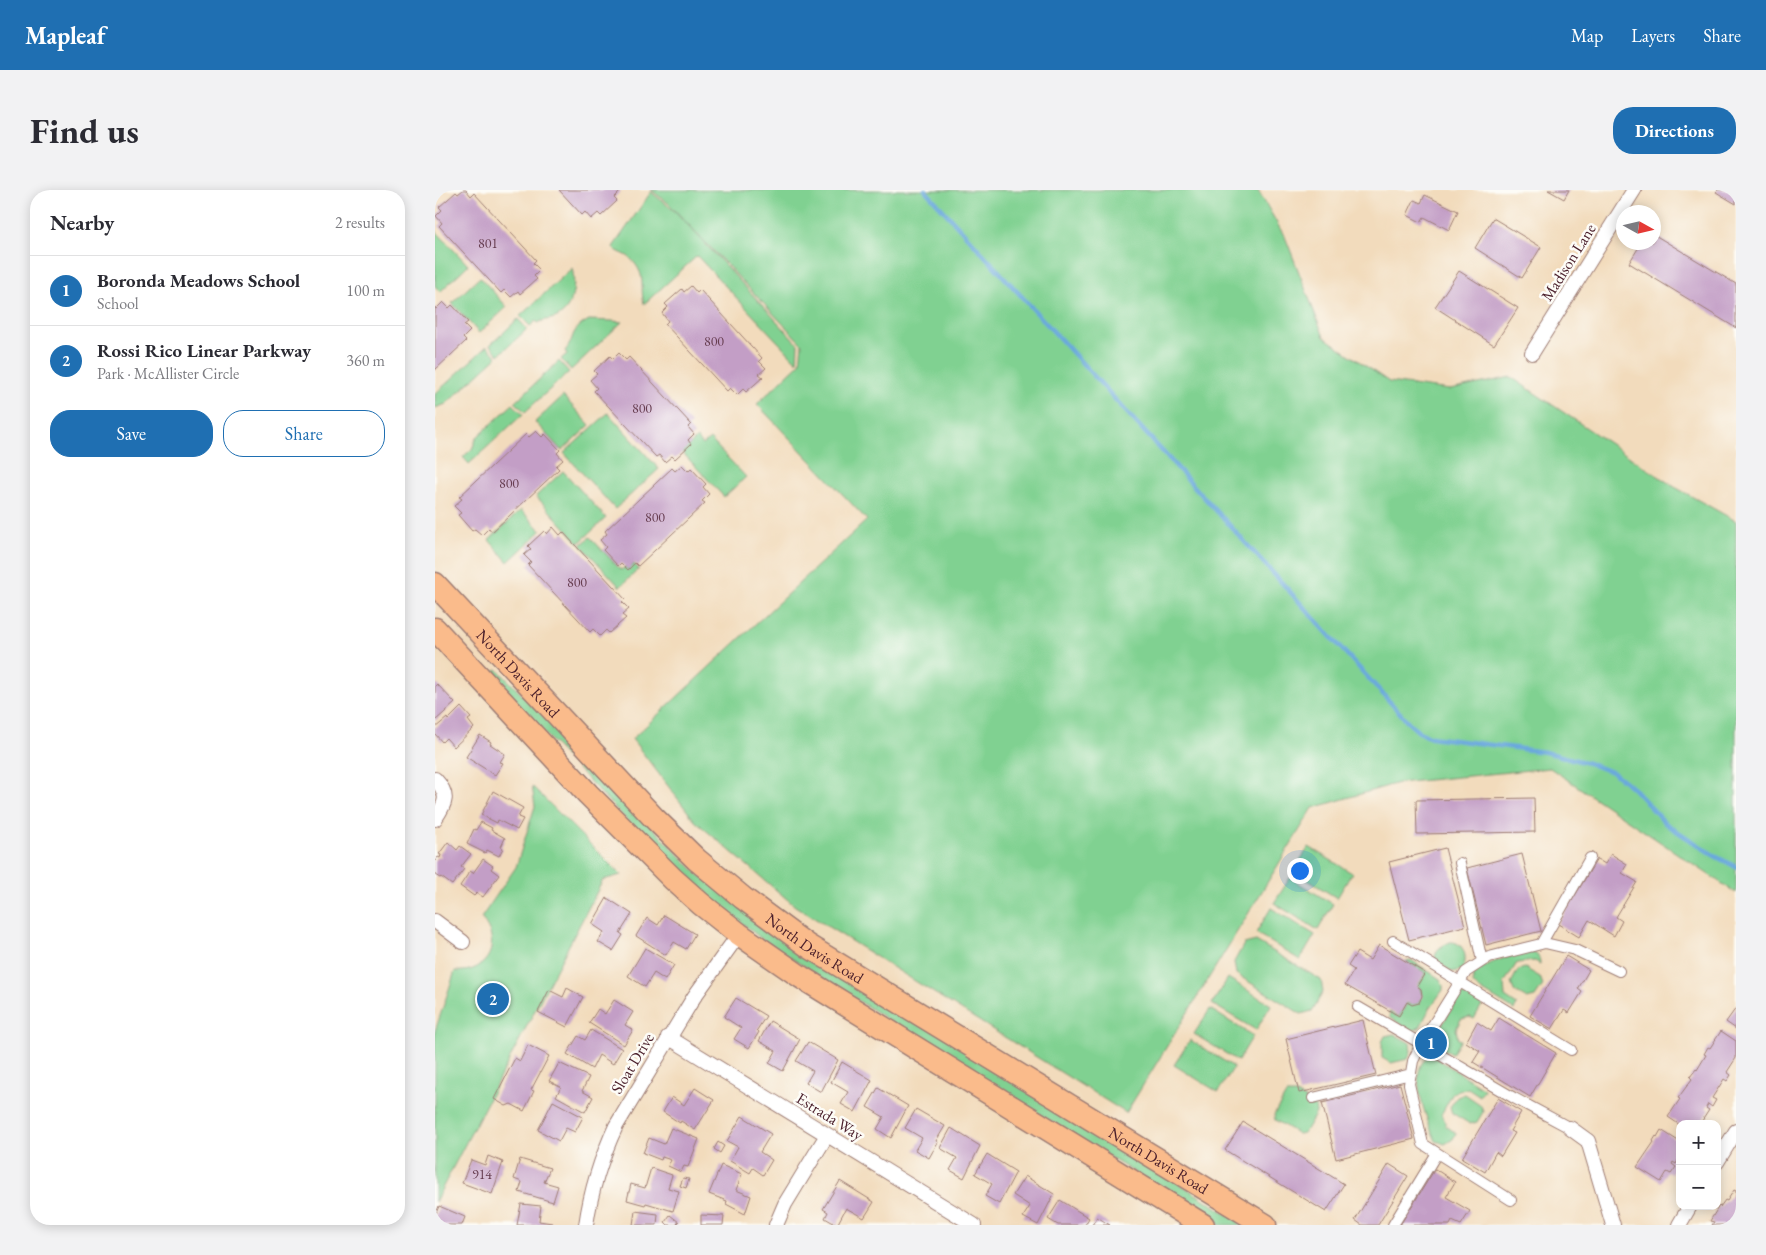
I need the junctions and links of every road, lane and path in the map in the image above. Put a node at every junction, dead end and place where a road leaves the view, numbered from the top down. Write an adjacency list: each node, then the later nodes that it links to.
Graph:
1 (1634, 190): 2 (street, Madison Lane)
2 (1532, 353)
3 (435, 584): 34 (highway, North Davis Road)
4 (435, 630): 10 (highway, North Davis Road)
5 (435, 779): 6 (street)
6 (435, 820)
7 (1590, 858): 13 (street)
8 (1460, 863): 14 (street)
9 (435, 921): 12 (street)
10 (739, 934): 18 (street, Sloat Drive); 33 (highway, North Davis Road)
11 (1393, 941): 16 (street)
12 (463, 942)
13 (1541, 944): 14 (street); 15 (street)
14 (1482, 961): 16 (street)
15 (1619, 971)
16 (1459, 982): 19 (street); 20 (street)
17 (1358, 1007): 19 (street)
18 (669, 1037): 25 (street, Estrada Way); 30 (street, Sloat Drive)
19 (1421, 1044): 21 (street); 23 (street)
20 (1571, 1050)
21 (1411, 1074): 22 (street); 26 (street)
22 (1313, 1098)
23 (1571, 1128): 36 (street)
24 (1736, 1131): 27 (street)
25 (827, 1135): 31 (street); 32 (street, Estrada Way)
26 (1437, 1153): 28 (street); 35 (street)
27 (1721, 1155)
28 (1511, 1200)
29 (1688, 1210): 37 (street)
30 (586, 1225)
31 (776, 1225)
32 (974, 1225)
33 (1203, 1225)
34 (1265, 1225)
35 (1393, 1225)
36 (1613, 1225)
37 (1679, 1225)

